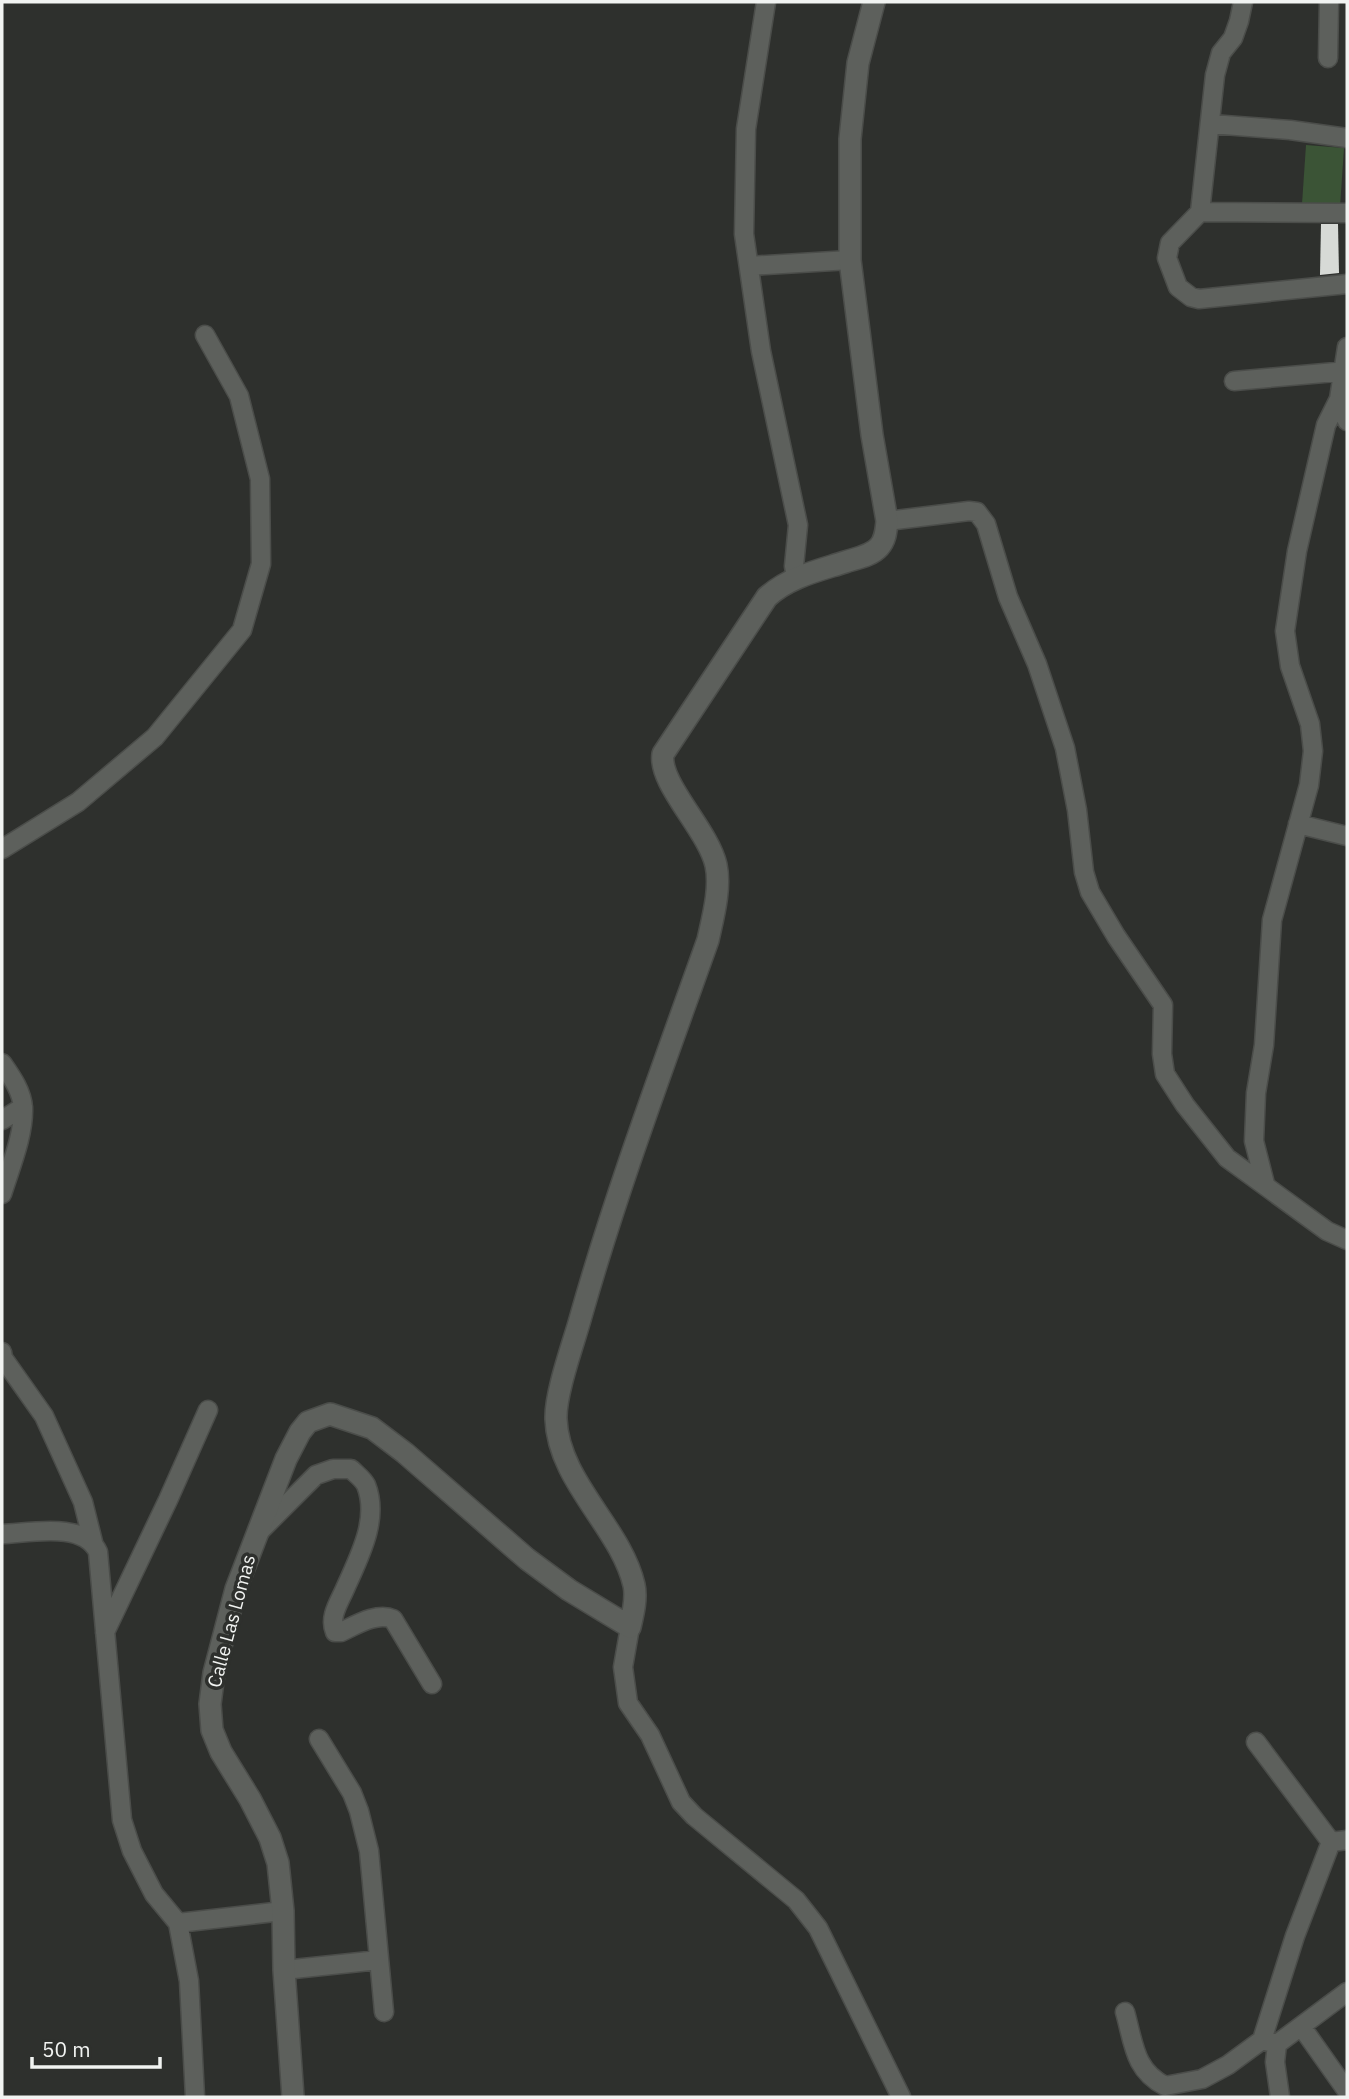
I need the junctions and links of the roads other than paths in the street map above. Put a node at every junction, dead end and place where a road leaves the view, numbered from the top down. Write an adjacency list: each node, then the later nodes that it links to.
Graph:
1 (766, 2): 11 (street)
2 (874, 2): 10 (street)
3 (1242, 2): 6 (street)
4 (1329, 2): 5 (street)
5 (1328, 58)
6 (1211, 124): 7 (street); 8 (street)
7 (1347, 138)
8 (1200, 212): 9 (street); 12 (street)
9 (1347, 213)
10 (850, 260): 11 (street); 19 (street)
11 (749, 266): 20 (street)
12 (1347, 284)
13 (205, 335): 23 (street)
14 (1347, 346): 15 (street)
15 (1345, 371): 16 (street); 17 (street)
16 (1234, 381)
17 (1339, 399): 18 (street); 21 (street)
18 (1347, 421)
19 (887, 521): 20 (street); 27 (street)
20 (796, 577): 35 (street)
21 (1298, 824): 22 (street); 27 (street)
22 (1347, 836)
23 (2, 849)
24 (2, 1063): 25 (street)
25 (23, 1107): 26 (street); 28 (street)
26 (2, 1120)
27 (1265, 1184): 29 (street)
28 (2, 1194)
29 (1347, 1240)
30 (2, 1352): 34 (street)
31 (208, 1409): 36 (street)
32 (2, 1534): 34 (street)
33 (254, 1537): 35 (street, Calle Las Lomas); 37 (street); 41 (street, Calle Las Lomas)
34 (93, 1542): 36 (street)
35 (630, 1627): 53 (street)
36 (104, 1633): 42 (street)
37 (432, 1684)
38 (319, 1739): 43 (street)
39 (1256, 1742): 40 (street)
40 (1339, 1841): 49 (street)
41 (284, 1912): 42 (street); 44 (street, Calle Las Lomas)
42 (178, 1923): 51 (street)
43 (379, 1960): 44 (street); 46 (street)
44 (284, 1970): 52 (street, Calle Las Lomas)
45 (1347, 1992): 48 (street)
46 (384, 2011)
47 (1125, 2012): 49 (street)
48 (1301, 2026): 49 (street); 50 (street)
49 (1269, 2042): 54 (street)
50 (1347, 2091)
51 (195, 2097)
52 (293, 2097)
53 (901, 2097)
54 (1280, 2097)

